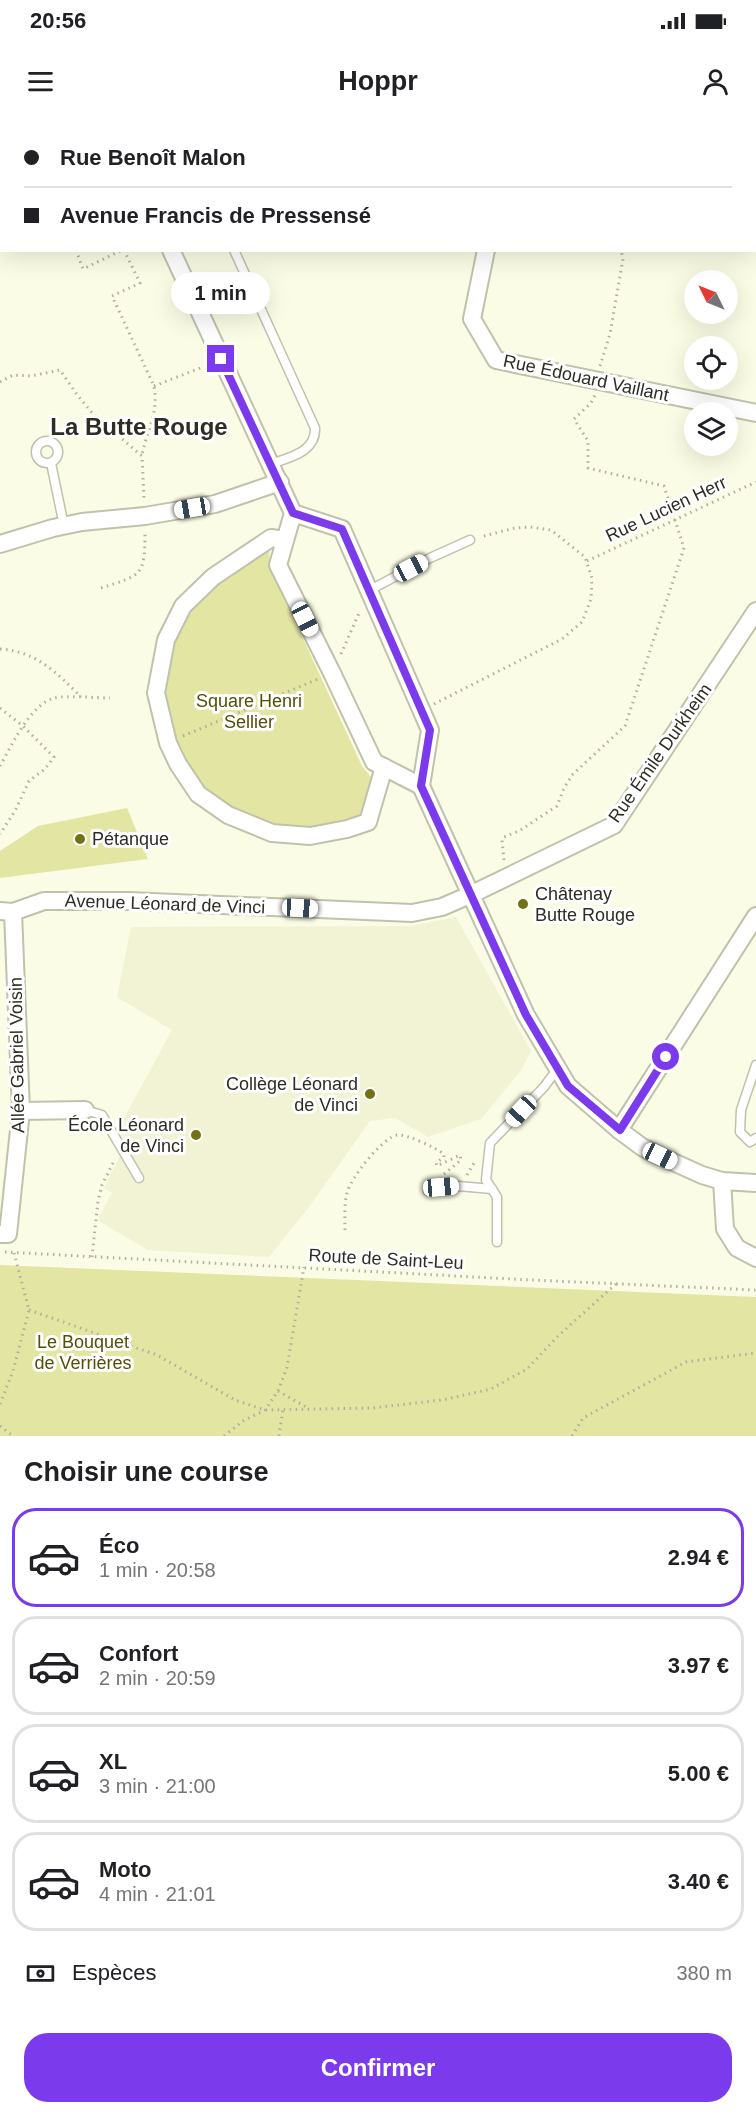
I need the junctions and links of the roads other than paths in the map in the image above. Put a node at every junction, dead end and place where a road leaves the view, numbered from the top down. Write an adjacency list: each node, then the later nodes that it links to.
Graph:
1 (172, 252): 6 (street)
2 (235, 252): 6 (lane)
3 (486, 252): 4 (street, Rue Édouard Vaillant)
4 (756, 414)
5 (51, 463): 9 (lane)
6 (271, 464): 7 (street)
7 (280, 482): 8 (street); 9 (street)
8 (293, 513): 10 (street); 13 (street)
9 (64, 526): 12 (street)
10 (285, 540): 15 (street); 15 (street)
11 (470, 540): 13 (lane)
12 (0, 544)
13 (370, 590): 16 (street)
14 (756, 611): 17 (street, Rue Émile Durkheim)
15 (384, 767): 16 (street)
16 (421, 786): 17 (street)
17 (472, 894): 18 (street, Avenue Léonard de Vinci); 21 (street)
18 (7, 912): 23 (street, Allée Gabriel Voisin)
19 (756, 916): 24 (street)
20 (756, 1065): 25 (lane)
21 (558, 1068): 24 (street); 29 (lane)
22 (86, 1110): 23 (street); 26 (lane)
23 (21, 1111): 31 (street, Allée Gabriel Voisin)
24 (620, 1130): 27 (street)
25 (756, 1138)
26 (139, 1178)
27 (722, 1180): 28 (street); 33 (street)
28 (756, 1183)
29 (492, 1189): 30 (lane); 32 (lane)
30 (428, 1191)
31 (4, 1234)
32 (497, 1242)
33 (756, 1258)

